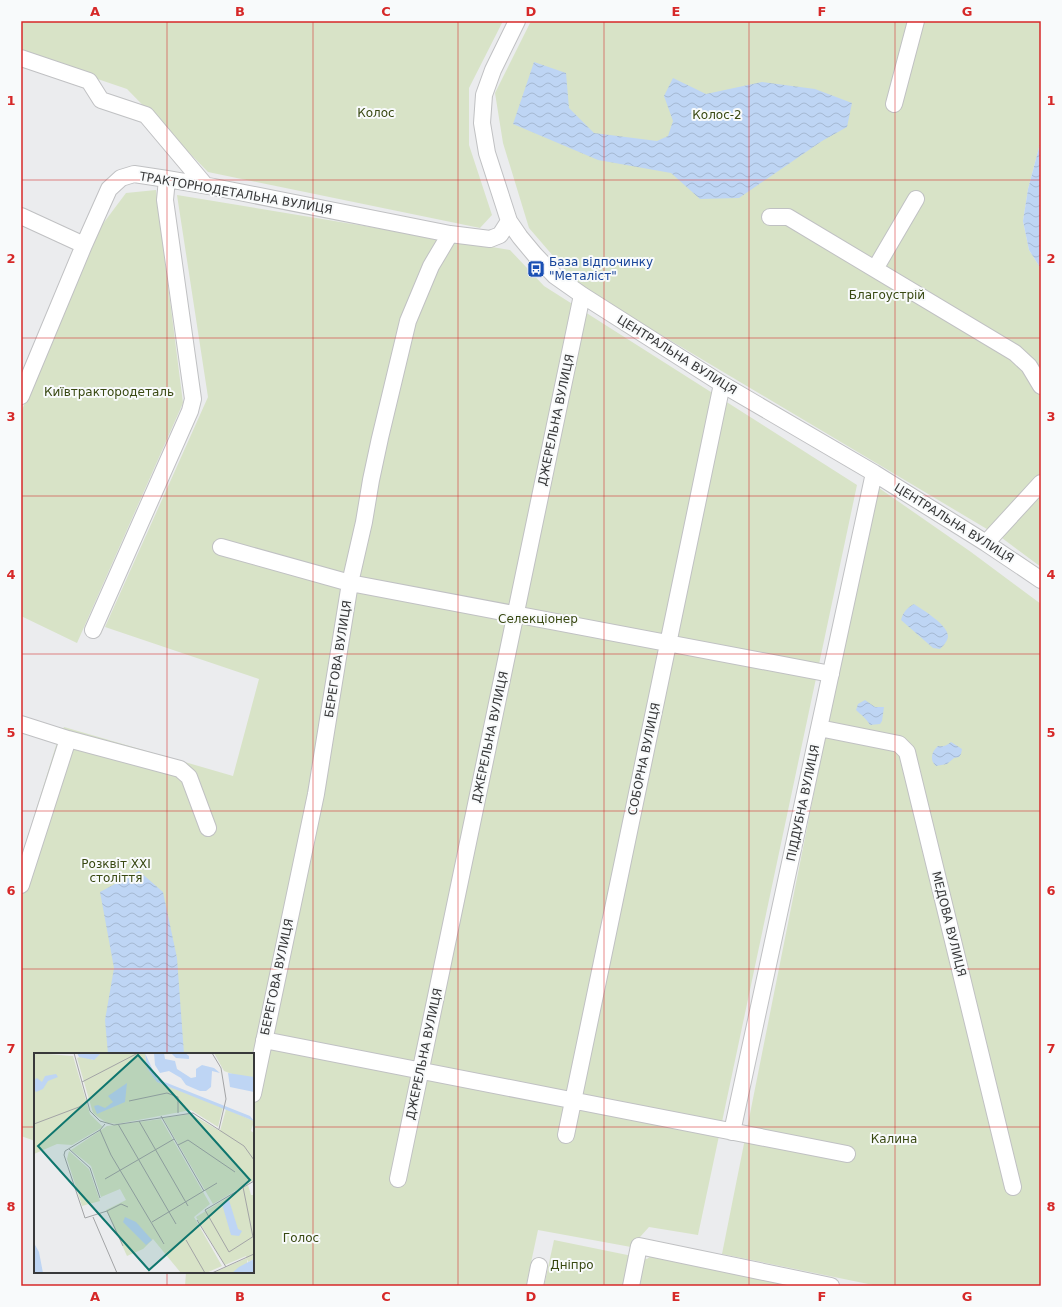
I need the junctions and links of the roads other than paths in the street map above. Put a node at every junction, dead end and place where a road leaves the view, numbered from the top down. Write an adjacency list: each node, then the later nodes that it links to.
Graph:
1 (517, 21): 10 (street, ЦЕНТРАЛЬНА ВУЛИЦЯ)
2 (916, 21): 4 (street)
3 (21, 58): 6 (street)
4 (894, 104)
5 (167, 179): 6 (street, ТРАКТОРНОДЕТАЛЬНА ВУЛИЦЯ); 12 (street, ТРАКТОРНОДЕТАЛЬНА ВУЛИЦЯ); 25 (street)
6 (205, 185): 11 (street, ТРАКТОРНОДЕТАЛЬНА ВУЛИЦЯ)
7 (916, 199): 13 (street)
8 (21, 216): 12 (street)
9 (770, 218): 13 (street)
10 (509, 221): 11 (street, ТРАКТОРНОДЕТАЛЬНА ВУЛИЦЯ); 14 (street, ЦЕНТРАЛЬНА ВУЛИЦЯ)
11 (450, 234): 23 (street, БЕРЕГОВА ВУЛИЦЯ)
12 (84, 245): 17 (street, ТРАКТОРНОДЕТАЛЬНА ВУЛИЦЯ)
13 (875, 269): 16 (street)
14 (582, 295): 15 (street, ЦЕНТРАЛЬНА ВУЛИЦЯ); 24 (street, ДЖЕРЕЛЬНА ВУЛИЦЯ)
15 (722, 384): 18 (street, ЦЕНТРАЛЬНА ВУЛИЦЯ); 26 (street, СОБОРНА ВУЛИЦЯ)
16 (1041, 386)
17 (21, 396)
18 (874, 473): 20 (street, ЦЕНТРАЛЬНА ВУЛИЦЯ); 27 (street, ПІДДУБНА ВУЛИЦЯ)
19 (1038, 490): 20 (street)
20 (986, 543): 22 (street, ЦЕНТРАЛЬНА ВУЛИЦЯ)
21 (221, 548): 23 (street)
22 (1041, 580)
23 (350, 583): 24 (street); 33 (street, БЕРЕГОВА ВУЛИЦЯ)
24 (516, 614): 26 (street); 34 (street, ДЖЕРЕЛЬНА ВУЛИЦЯ)
25 (93, 630)
26 (668, 643): 27 (street); 36 (street, СОБОРНА ВУЛИЦЯ)
27 (831, 674): 29 (street, ПІДДУБНА ВУЛИЦЯ)
28 (21, 724): 30 (street)
29 (819, 728): 37 (street, ПІДДУБНА ВУЛИЦЯ); 41 (street, МЕДОВА ВУЛИЦЯ)
30 (68, 739): 31 (street); 32 (street)
31 (208, 828)
32 (21, 885)
33 (264, 1040): 34 (street); 35 (street, БЕРЕГОВА ВУЛИЦЯ)
34 (421, 1070): 36 (street); 40 (street, ДЖЕРЕЛЬНА ВУЛИЦЯ)
35 (254, 1089)
36 (573, 1100): 37 (street); 38 (street, СОБОРНА ВУЛИЦЯ)
37 (732, 1132): 39 (street)
38 (566, 1135)
39 (847, 1154)
40 (398, 1179)
41 (1013, 1187)
42 (539, 1266): 43 (street)
43 (535, 1286)
44 (631, 1286): 45 (street)
45 (832, 1286)

